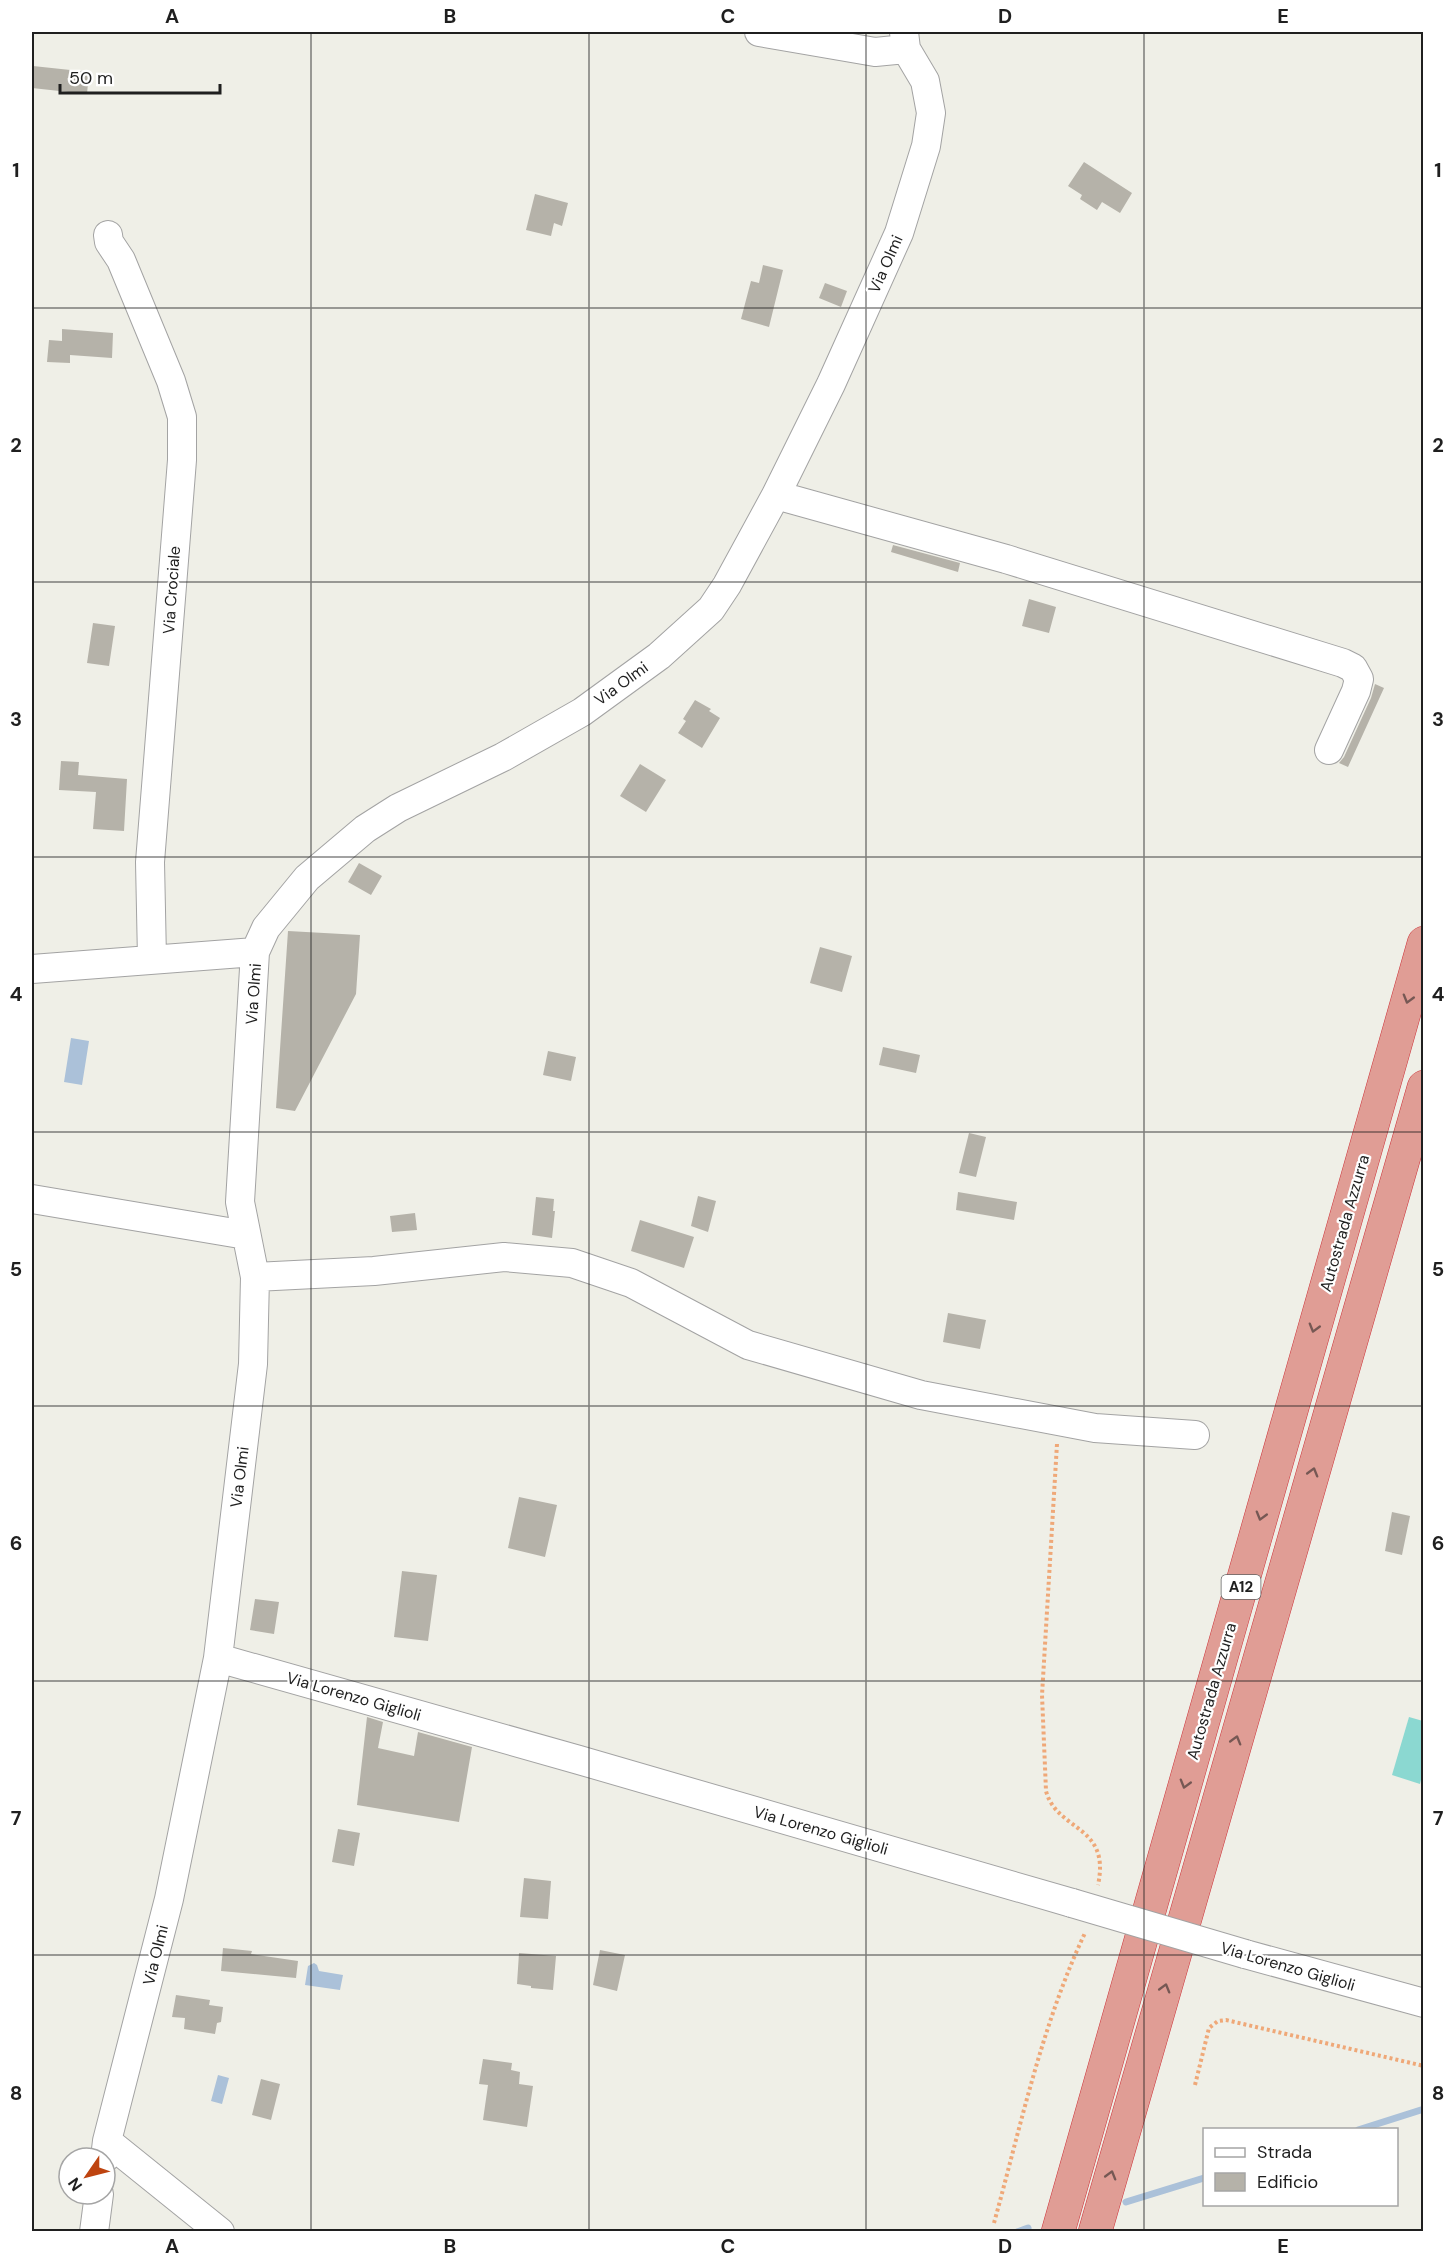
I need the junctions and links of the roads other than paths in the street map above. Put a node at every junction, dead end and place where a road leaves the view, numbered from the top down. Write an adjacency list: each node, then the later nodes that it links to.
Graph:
1 (759, 32): 2 (street)
2 (905, 40): 4 (street, Via Olmi)
3 (108, 235): 8 (street, Via Crociale)
4 (776, 495): 5 (street); 7 (street, Via Olmi)
5 (1329, 750)
6 (1424, 943): 22 (highway, Autostrada Azzurra / A12, one-way to 22)
7 (255, 952): 8 (street); 12 (street, Via Olmi)
8 (152, 959): 9 (street)
9 (32, 969)
10 (1424, 1088): 23 (highway, A12, one-way to 10)
11 (32, 1199): 12 (street)
12 (246, 1235): 13 (street, Via Olmi)
13 (255, 1277): 14 (street); 15 (street, Via Olmi)
14 (1195, 1435)
15 (218, 1658): 16 (street, Via Lorenzo Giglioli, bridge); 17 (street, Via Olmi)
16 (1424, 2004)
17 (107, 2146)
18 (117, 2158): 21 (street)
19 (97, 2206): 20 (street)
20 (94, 2232)
21 (220, 2232)
22 (1058, 2232)
23 (1095, 2232)

